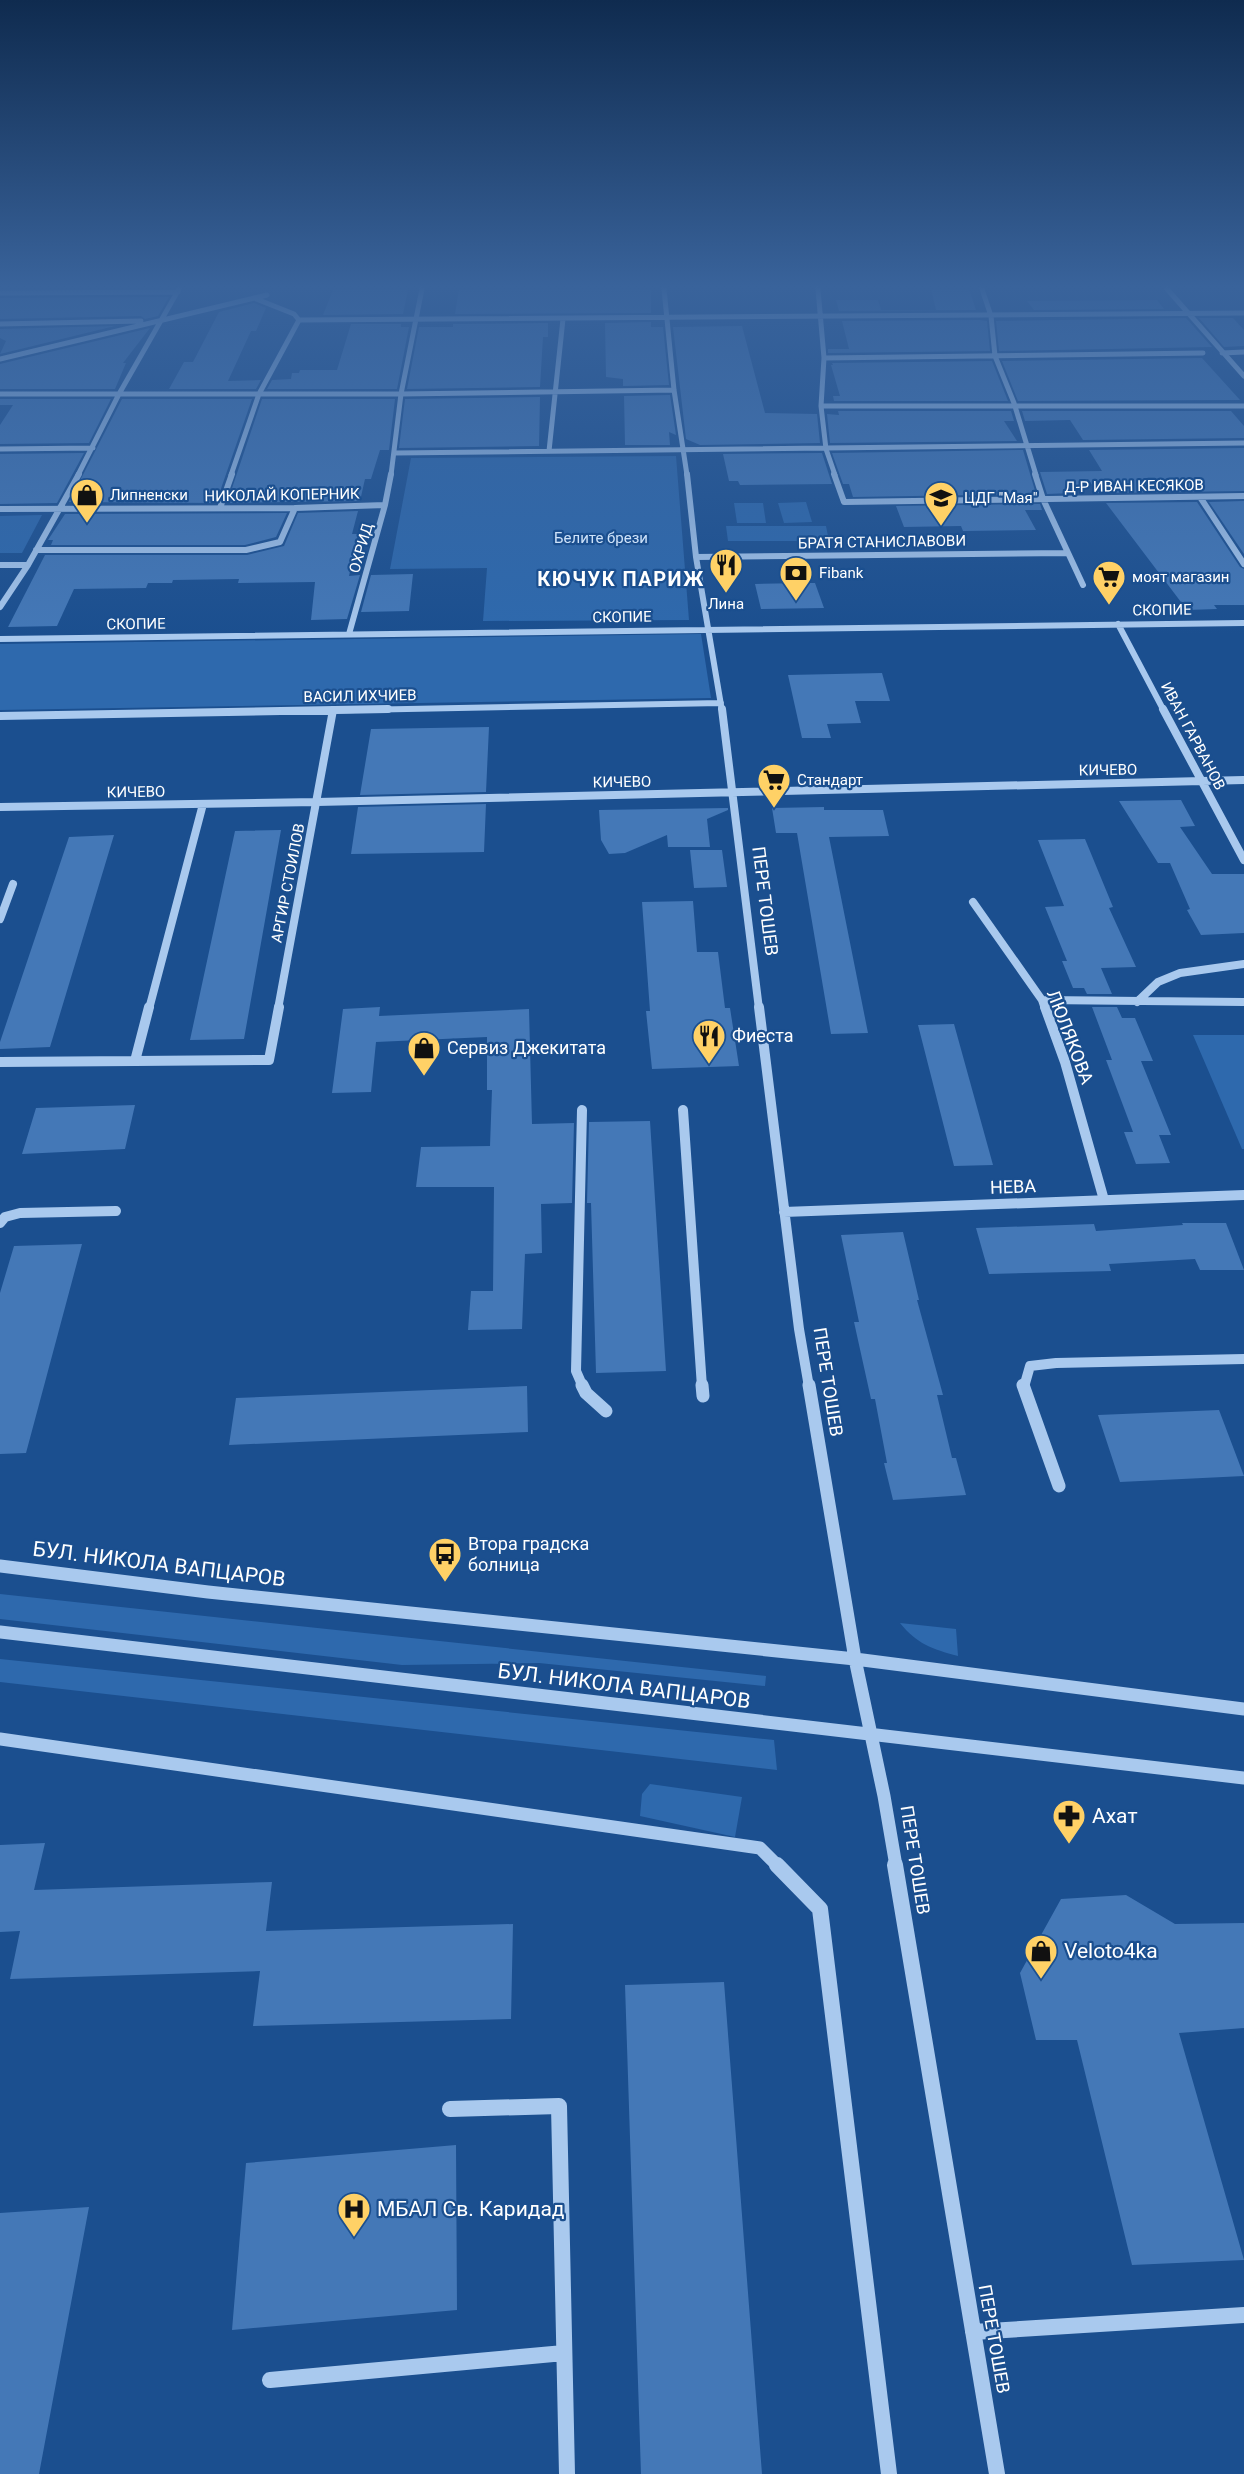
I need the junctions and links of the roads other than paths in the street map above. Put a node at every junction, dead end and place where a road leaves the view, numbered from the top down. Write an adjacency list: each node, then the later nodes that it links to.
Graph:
1 (113, 404): 12 (street)
2 (255, 404): 22 (street)
3 (400, 404): 16 (street, ОХРИД)
4 (554, 404): 15 (street)
5 (676, 404): 14 (street, ПЕРЕ ТОШЕВ)
6 (820, 406): 7 (street); 13 (street)
7 (1015, 406): 8 (street); 10 (street)
8 (1244, 406)
9 (1244, 443): 10 (street)
10 (1028, 445): 13 (street); 19 (street)
11 (0, 448): 12 (street)
12 (93, 448): 21 (street)
13 (826, 449): 14 (street); 19 (street, Д-Р ИВАН КЕСЯКОВ)
14 (682, 451): 15 (street); 27 (street, ПЕРЕ ТОШЕВ)
15 (549, 452): 16 (street)
16 (395, 453): 20 (street, ОХРИД)
17 (1244, 496): 18 (street, Д-Р ИВАН КЕСЯКОВ)
18 (1200, 497): 19 (street, Д-Р ИВАН КЕСЯКОВ); 28 (street)
19 (1043, 499): 26 (street)
20 (385, 505): 23 (street, НИКОЛАЙ КОПЕРНИК); 36 (street, ОХРИД)
21 (57, 508): 22 (street, НИКОЛАЙ КОПЕРНИК); 24 (street, НИКОЛАЙ КОПЕРНИК); 25 (street)
22 (220, 508): 23 (street, НИКОЛАЙ КОПЕРНИК)
23 (295, 508): 25 (street)
24 (0, 509)
25 (36, 550): 30 (street)
26 (1067, 553): 27 (street, БРАТЯ СТАНИСЛАВОВИ); 31 (street)
27 (696, 557): 35 (street, ПЕРЕ ТОШЕВ)
28 (1244, 564)
29 (0, 565): 30 (street)
30 (28, 565): 32 (street)
31 (1083, 585)
32 (0, 607)
33 (1244, 623): 34 (street, СКОПИЕ)
34 (1118, 624): 35 (street, СКОПИЕ); 42 (street, ИВАН ГАРВАНОВ)
35 (707, 630): 36 (street, СКОПИЕ); 38 (street, ПЕРЕ ТОШЕВ)
36 (349, 634): 37 (street, СКОПИЕ)
37 (0, 639)
38 (720, 703): 39 (street, ВАСИЛ ИХЧИЕВ); 43 (street, ПЕРЕ ТОШЕВ)
39 (333, 710): 40 (street, ВАСИЛ ИХЧИЕВ); 44 (street, АРГИР СТОИЛОВ)
40 (0, 716)
41 (1244, 780): 42 (street, КИЧЕВО)
42 (1201, 781): 43 (street, КИЧЕВО); 47 (street, ИВАН ГАРВАНОВ)
43 (731, 793): 44 (street, КИЧЕВО); 62 (street, ПЕРЕ ТОШЕВ)
44 (317, 802): 45 (street, КИЧЕВО); 55 (street, АРГИР СТОИЛОВ)
45 (202, 804): 46 (street, КИЧЕВО); 55 (street)
46 (0, 807)
47 (1244, 860)
48 (13, 884): 50 (street)
49 (972, 902): 52 (street, ЛЮЛЯКОВА)
50 (0, 919)
51 (1244, 964): 53 (street)
52 (1042, 1000): 53 (street); 60 (street, ЛЮЛЯКОВА)
53 (1137, 1002): 54 (street)
54 (1244, 1002)
55 (135, 1061): 56 (street)
56 (0, 1062)
57 (582, 1110): 66 (street)
58 (683, 1110): 65 (street)
59 (1244, 1195): 60 (street, НЕВА)
60 (1104, 1200): 62 (street, НЕВА)
61 (116, 1211): 63 (street)
62 (784, 1212): 70 (street, ПЕРЕ ТОШЕВ)
63 (0, 1223)
64 (1244, 1359): 67 (street)
65 (703, 1396)
66 (606, 1411)
67 (1059, 1486)
68 (0, 1566): 70 (street, БУЛ. НИКОЛА ВАПЦАРОВ)
69 (0, 1632): 72 (street, БУЛ. НИКОЛА ВАПЦАРОВ)
70 (855, 1659): 71 (street, БУЛ. НИКОЛА ВАПЦАРОВ); 72 (street, ПЕРЕ ТОШЕВ)
71 (1244, 1709)
72 (873, 1736): 74 (street, БУЛ. НИКОЛА ВАПЦАРОВ); 77 (street, ПЕРЕ ТОШЕВ)
73 (0, 1739): 81 (street)
74 (1244, 1778)
75 (450, 2109): 78 (street)
76 (1244, 2315): 77 (street)
77 (973, 2332): 82 (street, ПЕРЕ ТОШЕВ)
78 (564, 2353): 79 (street); 80 (street)
79 (270, 2380)
80 (567, 2474)
81 (890, 2474)
82 (997, 2474)

